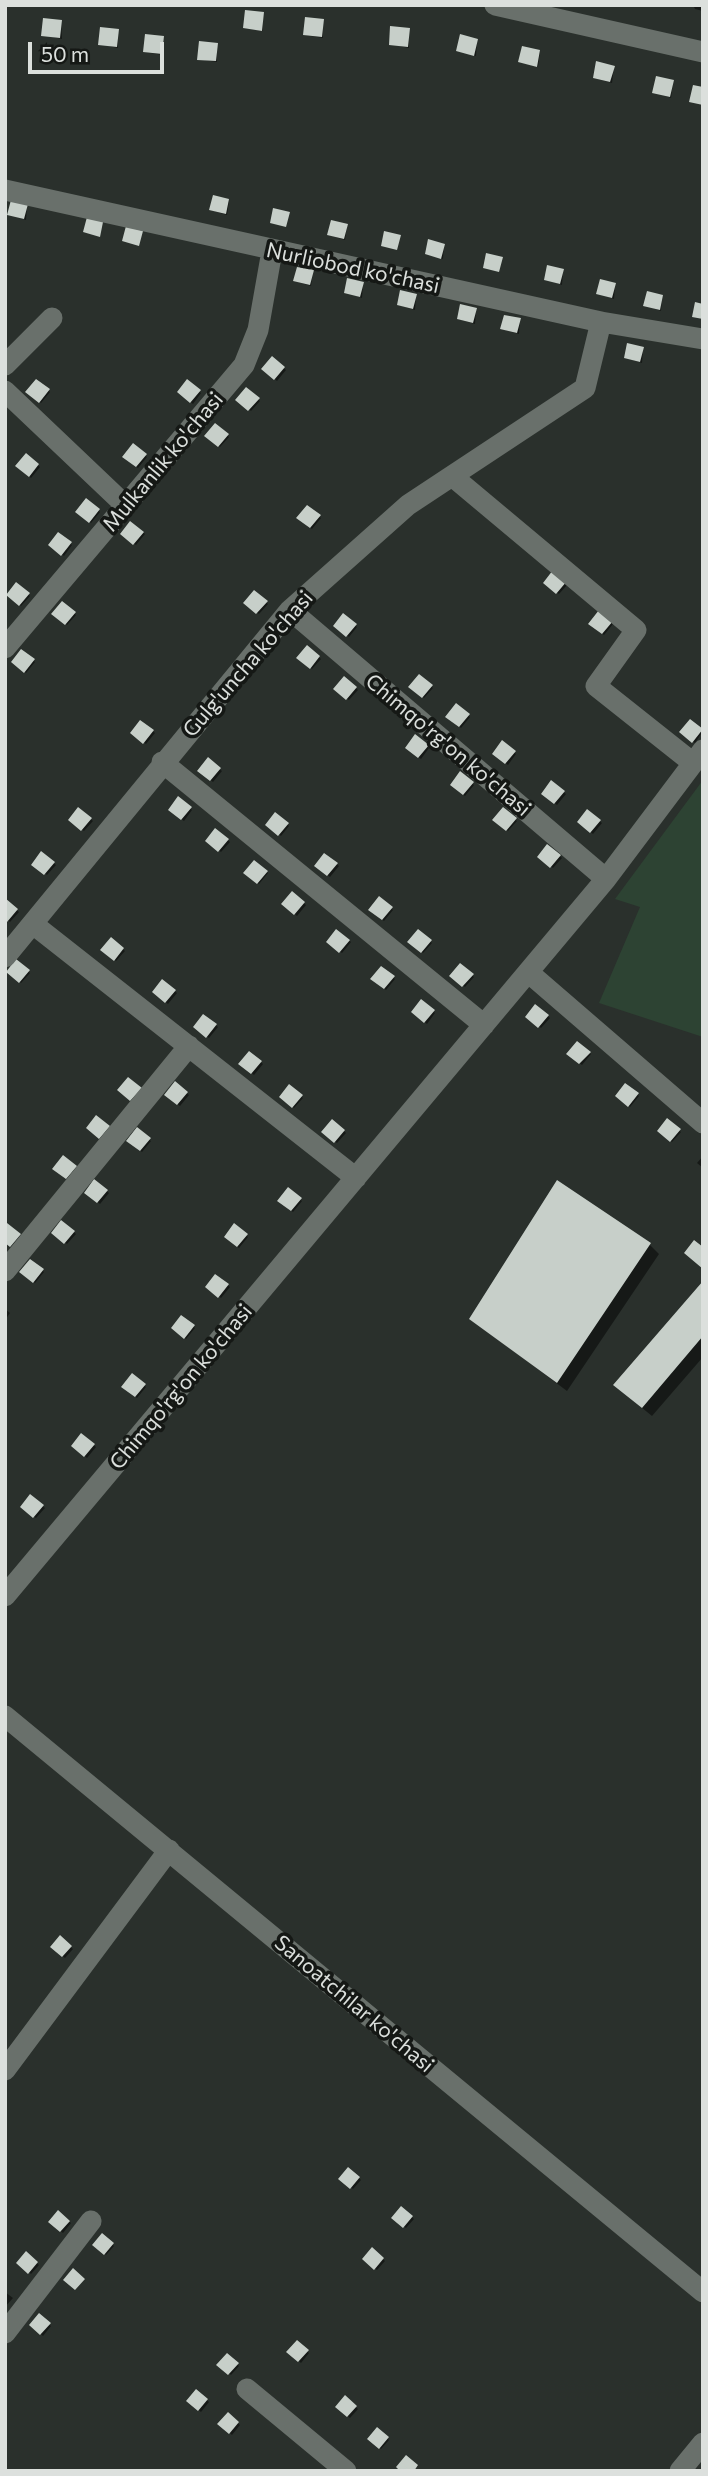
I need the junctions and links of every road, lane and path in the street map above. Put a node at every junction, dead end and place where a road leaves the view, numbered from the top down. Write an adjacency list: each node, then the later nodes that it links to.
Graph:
1 (495, 5): 2 (street)
2 (703, 52)
3 (5, 190): 4 (street, Nurliobod ko'chasi)
4 (272, 251): 6 (street, Nurliobod ko'chasi); 11 (street, Mulkanlik ko'chasi)
5 (52, 318): 8 (street)
6 (601, 322): 7 (street, Nurliobod ko'chasi); 10 (street, Gulg'uncha ko'chasi)
7 (703, 340)
8 (5, 365)
9 (5, 391): 11 (street)
10 (452, 476): 12 (street, Gulg'uncha ko'chasi); 14 (street, Chimqo'rg'on ko'chasi)
11 (126, 506): 13 (street, Mulkanlik ko'chasi)
12 (290, 610): 15 (street, Gulg'uncha ko'chasi); 16 (street, Chimqo'rg'on ko'chasi)
13 (5, 648)
14 (698, 756): 16 (street, Chimqo'rg'on ko'chasi)
15 (162, 762): 17 (street, Gulg'uncha ko'chasi); 20 (street)
16 (606, 879): 19 (street, Chimqo'rg'on ko'chasi)
17 (33, 924): 18 (street, Gulg'uncha ko'chasi); 21 (street)
18 (5, 957)
19 (528, 972): 20 (street, Chimqo'rg'on ko'chasi); 22 (street)
20 (484, 1025): 23 (street, Chimqo'rg'on ko'chasi)
21 (189, 1046): 23 (street); 24 (street)
22 (703, 1123)
23 (356, 1178): 25 (street, Chimqo'rg'on ko'chasi)
24 (5, 1271)
25 (5, 1595)
26 (5, 1716): 27 (street, Sanoatchilar ko'chasi)
27 (169, 1850): 28 (street); 30 (street, Sanoatchilar ko'chasi)
28 (5, 2070)
29 (91, 2221): 31 (street)
30 (703, 2292)
31 (5, 2333)
32 (247, 2389): 34 (street)
33 (703, 2443): 35 (street)
34 (346, 2471)
35 (680, 2471)

